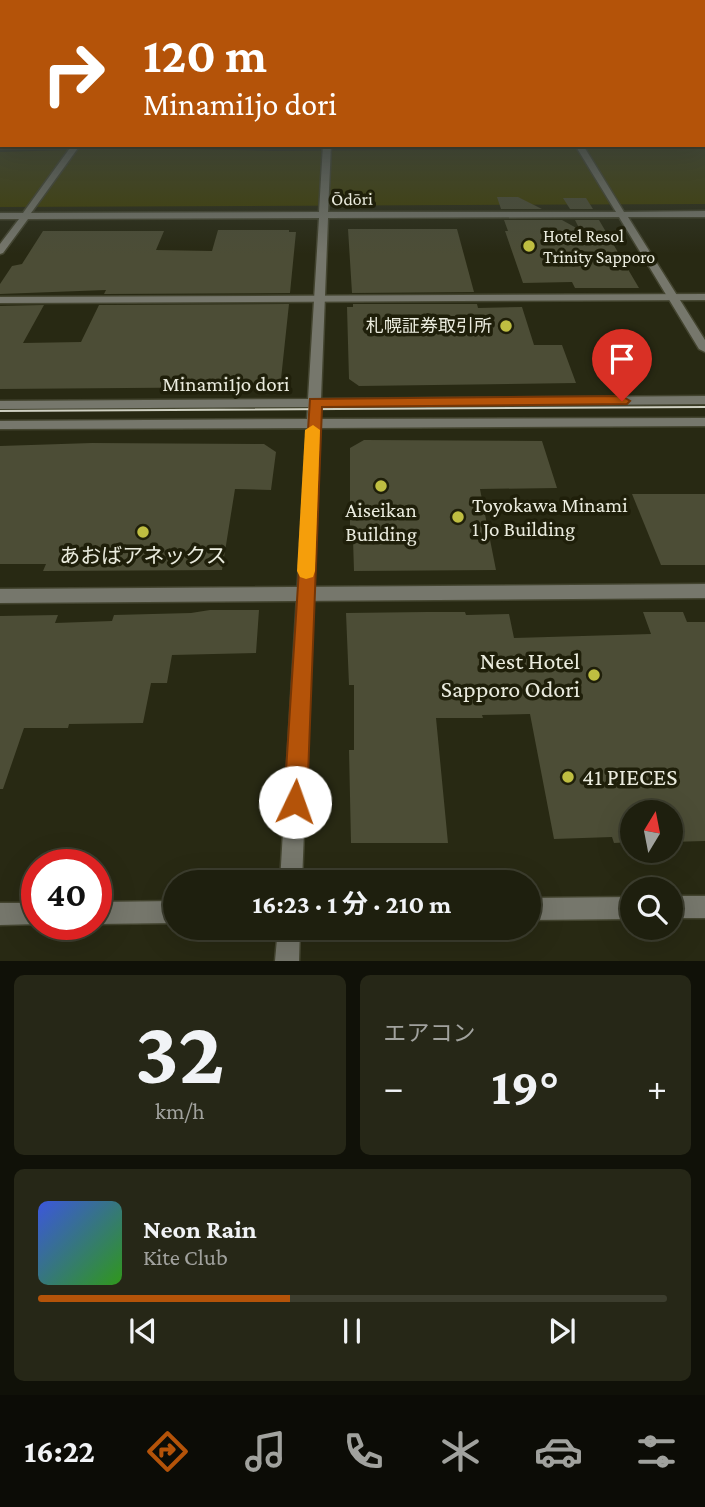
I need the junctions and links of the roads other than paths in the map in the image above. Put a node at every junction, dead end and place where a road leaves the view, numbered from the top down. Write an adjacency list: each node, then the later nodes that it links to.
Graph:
1 (63, 164): 8 (street)
2 (326, 164): 6 (street)
3 (590, 164): 4 (street)
4 (621, 214): 5 (street, Ōdōri); 6 (street, Ōdōri); 10 (street)
5 (705, 214)
6 (324, 215): 8 (street, Ōdōri); 12 (street)
7 (0, 216): 8 (street, Ōdōri)
8 (25, 216): 9 (street)
9 (0, 251)
10 (674, 297): 11 (street); 12 (street); 14 (street)
11 (705, 297)
12 (320, 298): 13 (street); 16 (street)
13 (0, 300)
14 (705, 349)
15 (705, 400): 16 (street, Minami1jo dori)
16 (315, 402): 17 (street, Minami1jo dori); 19 (street)
17 (0, 405)
18 (705, 422): 19 (street, Minami1jo dori)
19 (313, 423): 20 (street, Minami1jo dori); 22 (street)
20 (0, 425)
21 (705, 591): 22 (street)
22 (306, 593): 23 (street); 24 (street)
23 (0, 596)
24 (292, 870)
25 (705, 907): 27 (street)
26 (620, 908): 28 (street)
27 (683, 908)
28 (541, 909)
29 (163, 912): 30 (street)
30 (112, 913)
31 (0, 914): 32 (street)
32 (21, 914)
33 (288, 940): 34 (street)
34 (287, 961)

